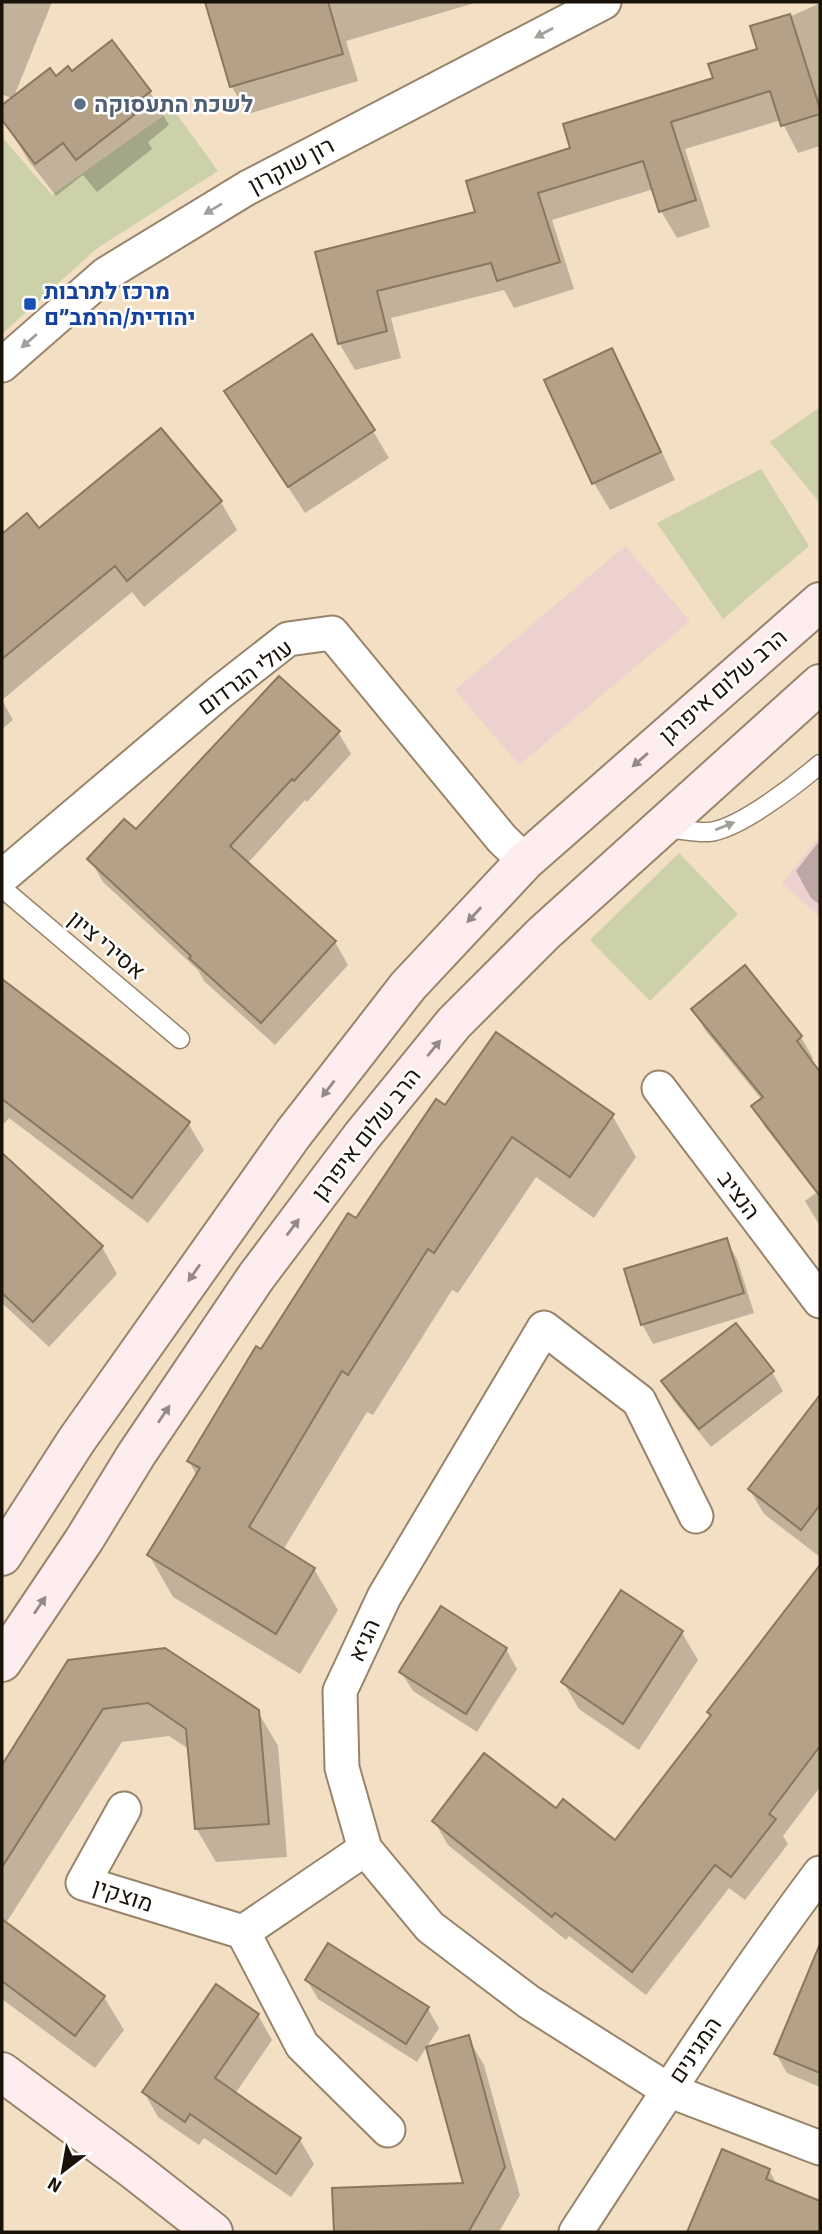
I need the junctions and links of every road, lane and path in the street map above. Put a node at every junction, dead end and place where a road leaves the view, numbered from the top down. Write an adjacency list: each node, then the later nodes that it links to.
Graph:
1 (604, 2): 2 (street, רון שוקרון, one-way to 2)
2 (2, 365)
3 (820, 602): 7 (main road, הרב שלום איפרגן, one-way to 7)
4 (820, 684): 6 (main road, הרב שלום איפרגן)
5 (820, 764): 6 (lane, one-way to 5)
6 (658, 828): 15 (main road, הרב שלום איפרגן, one-way to 6)
7 (525, 861): 8 (street, עולי הגרדום); 14 (main road, הרב שלום איפרגן, one-way to 14)
8 (2, 877)
9 (2, 888): 10 (lane, אסירי ציון)
10 (180, 1039)
11 (659, 1088): 12 (street, הנציב)
12 (820, 1301)
13 (696, 1516): 17 (street, הגיא)
14 (2, 1556)
15 (2, 1661)
16 (124, 1809): 19 (street, מוצקין)
17 (365, 1849): 19 (street); 21 (street, הגיא)
18 (820, 1873): 21 (street, המגינים)
19 (243, 1932): 22 (street)
20 (2, 2072): 24 (main road)
21 (668, 2090): 23 (street, הגיא); 25 (street, המגינים)
22 (388, 2130)
23 (820, 2148)
24 (213, 2232)
25 (576, 2232)

